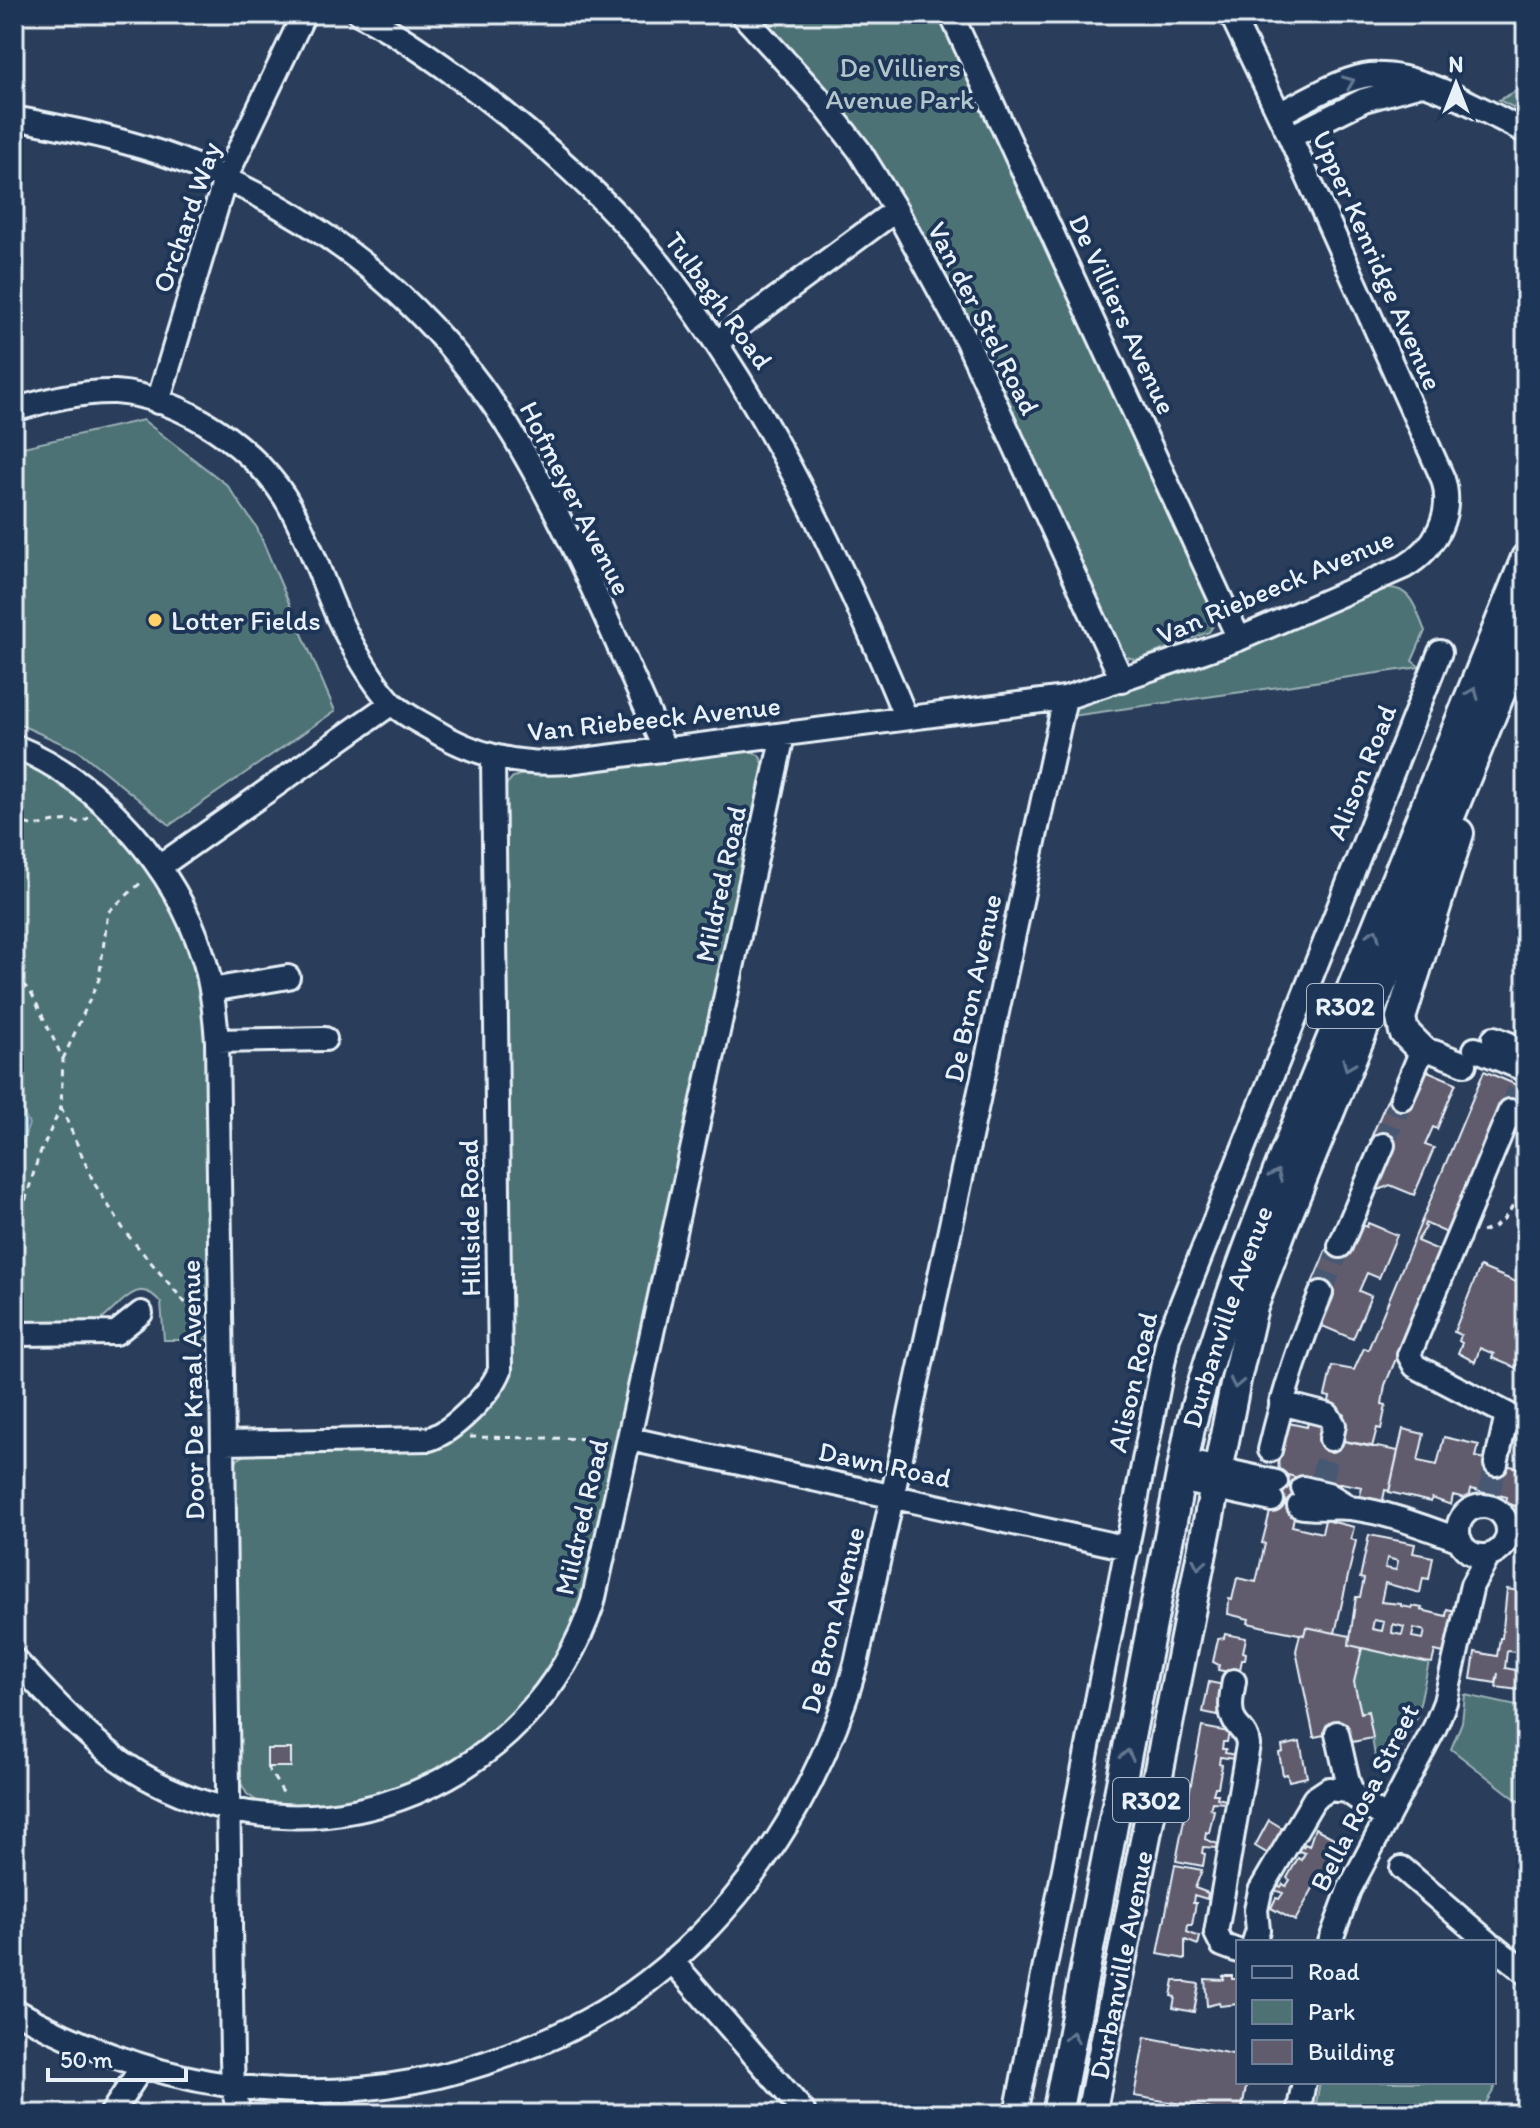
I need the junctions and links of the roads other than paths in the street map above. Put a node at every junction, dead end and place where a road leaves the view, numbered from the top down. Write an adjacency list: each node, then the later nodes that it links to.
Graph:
1 (304, 14): 11 (street, Orchard Way)
2 (360, 14): 13 (street, Tulbagh Road)
3 (742, 14): 12 (street, Van der Stel Road)
4 (951, 14): 19 (street, De Villiers Avenue)
5 (1231, 14): 7 (street, Upper Kenridge Avenue)
6 (1423, 85): 7 (street, one-way to 6); 9 (street); 10 (street)
7 (1279, 114): 10 (street, Upper Kenridge Avenue)
8 (14, 118): 11 (street, Hofmeyer Avenue)
9 (1526, 132)
10 (1290, 137): 16 (street, Upper Kenridge Avenue)
11 (225, 179): 14 (street, Orchard Way); 28 (street, Hofmeyer Avenue)
12 (896, 210): 13 (street); 21 (street, Van der Stel Road)
13 (716, 343): 24 (street, Tulbagh Road)
14 (158, 402): 15 (street, Van Riebeeck Avenue); 23 (street, Van Riebeeck Avenue)
15 (14, 410)
16 (1437, 534): 19 (street, Van Riebeeck Avenue)
17 (1526, 558): 53 (main road, Durbanville Avenue / R302, one-way to 17)
18 (1526, 630): 25 (main road, Durbanville Avenue / R302)
19 (1239, 639): 21 (street, Van Riebeeck Avenue)
20 (1440, 652): 61 (street, Alison Road)
21 (1122, 680): 22 (street, Van Riebeeck Avenue)
22 (1065, 698): 24 (street, Van Riebeeck Avenue); 57 (street, De Bron Avenue)
23 (392, 703): 29 (street, Van Riebeeck Avenue); 30 (street)
24 (906, 718): 26 (street, Van Riebeeck Avenue)
25 (1483, 731): 35 (main road); 54 (main road, Durbanville Avenue / R302, one-way to 54)
26 (783, 735): 28 (street, Van Riebeeck Avenue); 48 (street, Mildred Road)
27 (14, 746): 30 (street, Door De Kraal Avenue)
28 (665, 750): 29 (street, Van Riebeeck Avenue)
29 (493, 757): 50 (street, Hillside Road)
30 (159, 867): 32 (street, Door De Kraal Avenue)
31 (288, 977): 32 (street)
32 (211, 990): 34 (street, Door De Kraal Avenue)
33 (325, 1039): 34 (street)
34 (217, 1041): 50 (street, Door De Kraal Avenue)
35 (1422, 1050): 36 (street); 39 (street)
36 (1478, 1050): 37 (street); 38 (street)
37 (1526, 1051)
38 (1524, 1074)
39 (1402, 1098)
40 (1510, 1111): 47 (street)
41 (1383, 1145): 42 (street)
42 (1340, 1246)
43 (1321, 1293): 46 (street)
44 (141, 1313): 45 (street)
45 (14, 1334)
46 (1281, 1403): 49 (street); 51 (street)
47 (1517, 1419): 52 (street)
48 (630, 1439): 57 (street, Dawn Road); 68 (street, Mildred Road)
49 (1331, 1439)
50 (223, 1443): 68 (street, Door De Kraal Avenue)
51 (1270, 1450)
52 (1496, 1464)
53 (1182, 1470): 54 (street); 86 (main road, Durbanville Avenue / R302, one-way to 53)
54 (1216, 1478): 55 (street); 87 (main road, Durbanville Avenue / R302, one-way to 87)
55 (1274, 1491)
56 (1311, 1492): 59 (street)
57 (894, 1496): 61 (street, Dawn Road); 76 (street, De Bron Avenue)
58 (1463, 1515): 59 (street); 60 (street); 62 (street)
59 (1408, 1521): 60 (street)
60 (1462, 1544): 62 (street); 63 (street, Bella Rosa Street)
61 (1128, 1548): 85 (street, Alison Road)
62 (1489, 1555): 63 (street, Bella Rosa Street)
63 (1472, 1585): 69 (street, Bella Rosa Street)
64 (14, 1659): 68 (street, Mildred Road)
65 (1234, 1681): 75 (street)
66 (1337, 1733): 67 (street)
67 (1354, 1796): 69 (street); 71 (street)
68 (227, 1809): 81 (street, Door De Kraal Avenue)
69 (1387, 1819): 72 (street, Bella Rosa Street)
70 (1402, 1868): 73 (street)
71 (1255, 1940)
72 (1331, 1940)
73 (1486, 1940)
74 (1496, 1949): 77 (street)
75 (1236, 1950)
76 (672, 1961): 81 (street, De Bron Avenue); 82 (street)
77 (1526, 1973)
78 (14, 2010): 79 (street, De Bron Avenue)
79 (142, 2067): 81 (street, De Bron Avenue); 83 (street)
80 (1304, 2084): 88 (street)
81 (233, 2087): 84 (street, Door De Kraal Avenue)
82 (803, 2111)
83 (111, 2114)
84 (239, 2114)
85 (1016, 2114)
86 (1057, 2114)
87 (1091, 2114)
88 (1298, 2114)

